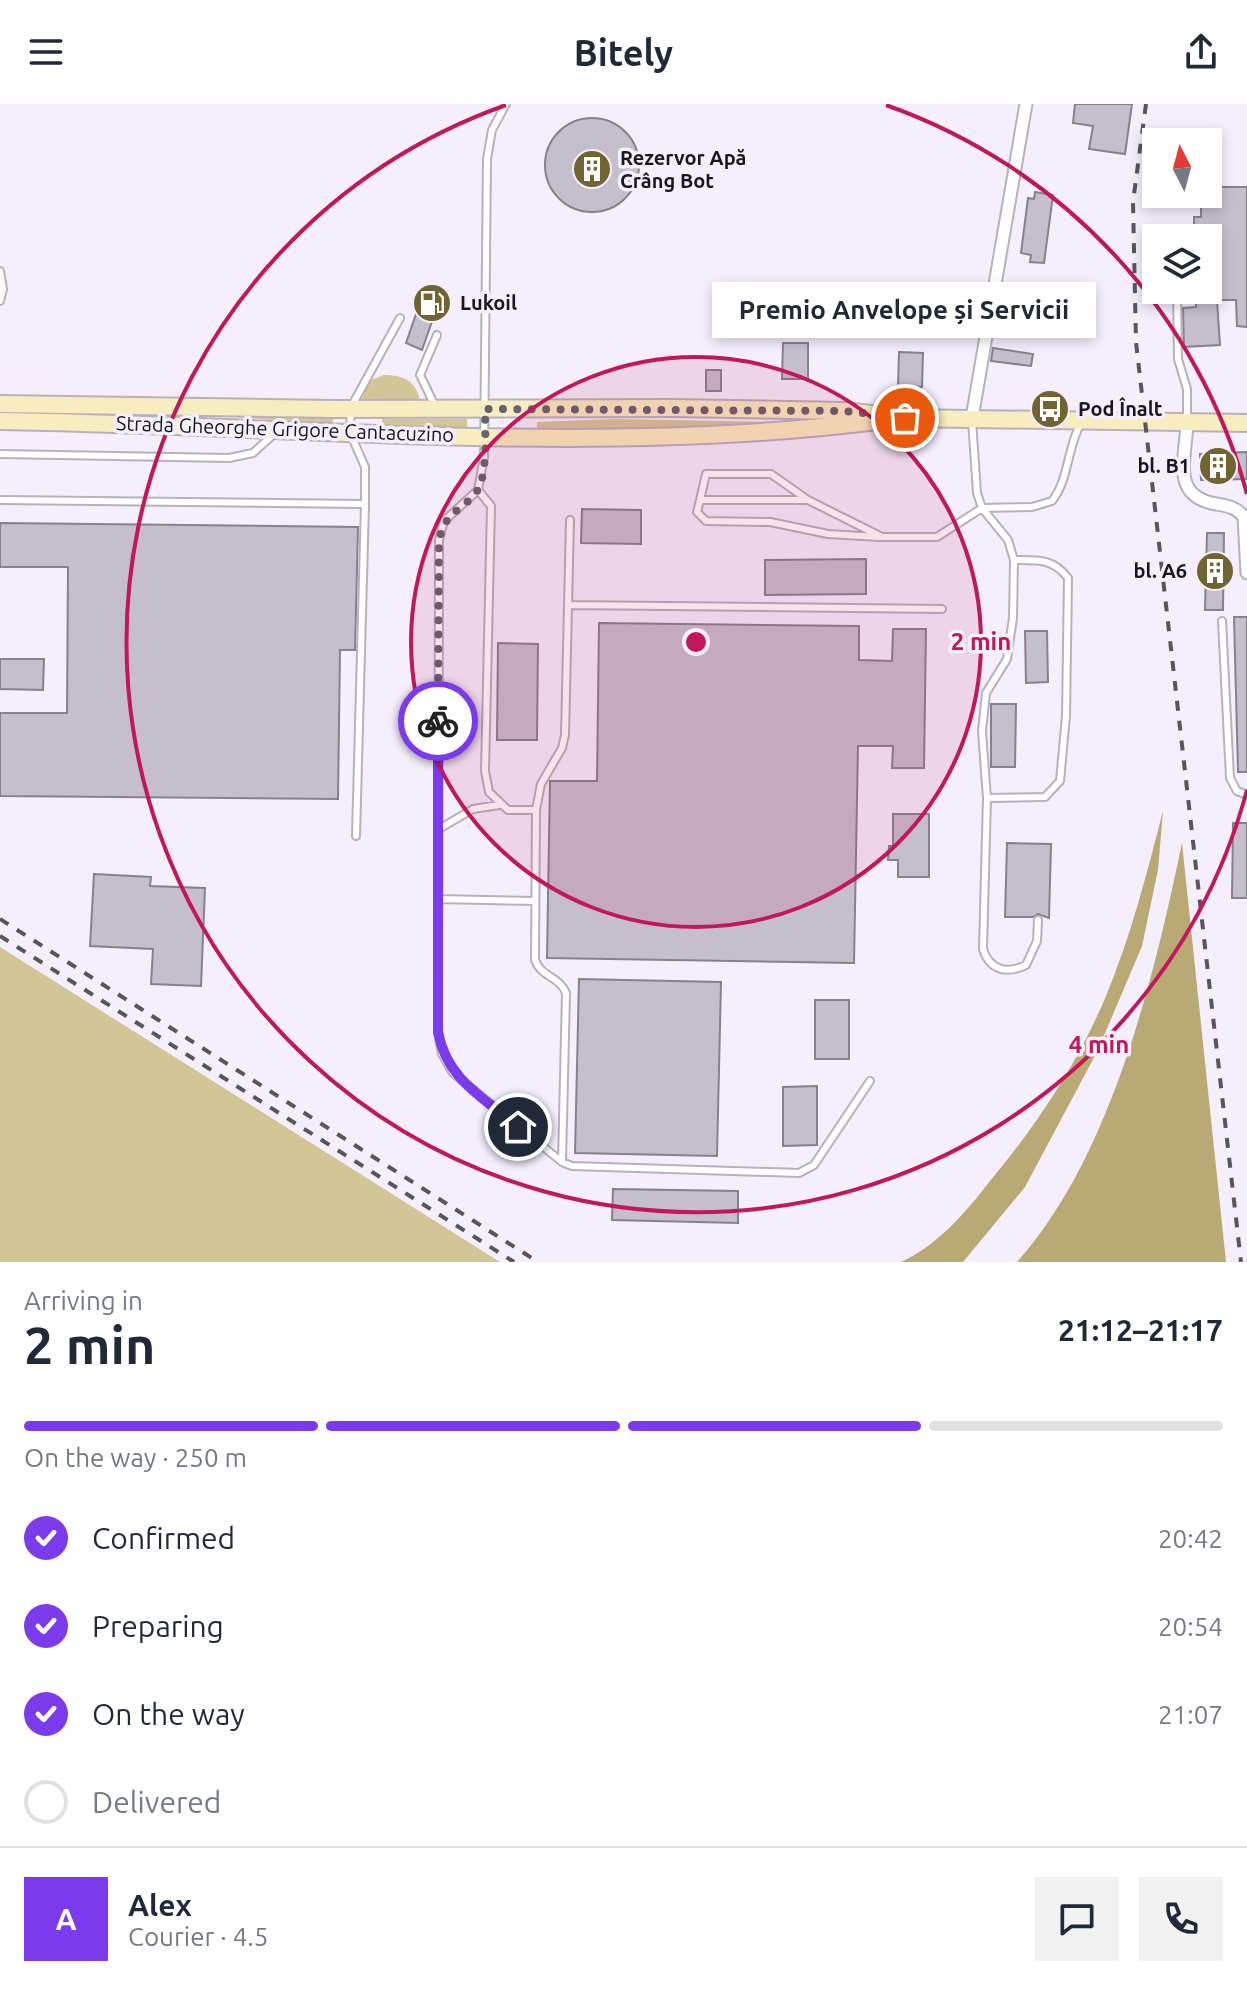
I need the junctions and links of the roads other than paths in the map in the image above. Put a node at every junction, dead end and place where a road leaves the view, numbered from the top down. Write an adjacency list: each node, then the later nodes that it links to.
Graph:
1 (506, 104): 11 (lane)
2 (1026, 104): 13 (street)
3 (0, 271): 4 (lane)
4 (0, 301)
5 (1177, 304): 16 (lane)
6 (400, 318): 9 (lane)
7 (437, 335): 10 (lane)
8 (0, 404): 9 (main road, Strada Gheorghe Grigore Cantacuzino)
9 (350, 409): 10 (main road, Strada Gheorghe Grigore Cantacuzino); 19 (lane)
10 (436, 409): 11 (main road, Strada Gheorghe Grigore Cantacuzino)
11 (485, 409): 12 (main road, Strada Gheorghe Grigore Cantacuzino); 20 (lane)
12 (905, 418): 13 (main road, Strada Gheorghe Grigore Cantacuzino); 20 (main road, Strada Gheorghe Grigore Cantacuzino)
13 (972, 418): 14 (main road, Strada Gheorghe Grigore Cantacuzino); 27 (lane)
14 (1083, 420): 16 (main road, Strada Gheorghe Grigore Cantacuzino); 27 (lane)
15 (0, 421): 18 (main road, Strada Gheorghe Grigore Cantacuzino)
16 (1187, 422): 17 (main road, Strada Gheorghe Grigore Cantacuzino); 28 (street)
17 (1247, 423)
18 (278, 431): 19 (main road, Strada Gheorghe Grigore Cantacuzino); 21 (lane)
19 (351, 435): 20 (main road, Strada Gheorghe Grigore Cantacuzino); 26 (lane)
20 (485, 435): 22 (lane)
21 (0, 454)
22 (478, 490): 38 (lane); 40 (lane)
23 (0, 500): 26 (lane)
24 (700, 500): 25 (lane); 25 (lane); 30 (lane)
25 (808, 500): 30 (lane)
26 (365, 504): 41 (lane)
27 (982, 508): 30 (lane); 31 (lane)
28 (1245, 517): 32 (street)
29 (570, 520): 33 (lane)
30 (882, 537)
31 (1014, 560): 37 (lane); 37 (lane)
32 (1247, 573)
33 (568, 605): 34 (lane); 39 (lane)
34 (942, 609)
35 (1222, 621): 36 (lane)
36 (1247, 795)
37 (987, 798): 44 (lane)
38 (499, 805): 39 (lane); 40 (lane)
39 (536, 810): 43 (lane)
40 (439, 829): 42 (lane)
41 (356, 836)
42 (438, 899): 43 (lane); 46 (lane)
43 (535, 901): 46 (lane)
44 (1038, 920)
45 (870, 1081): 46 (lane)
46 (562, 1162)

